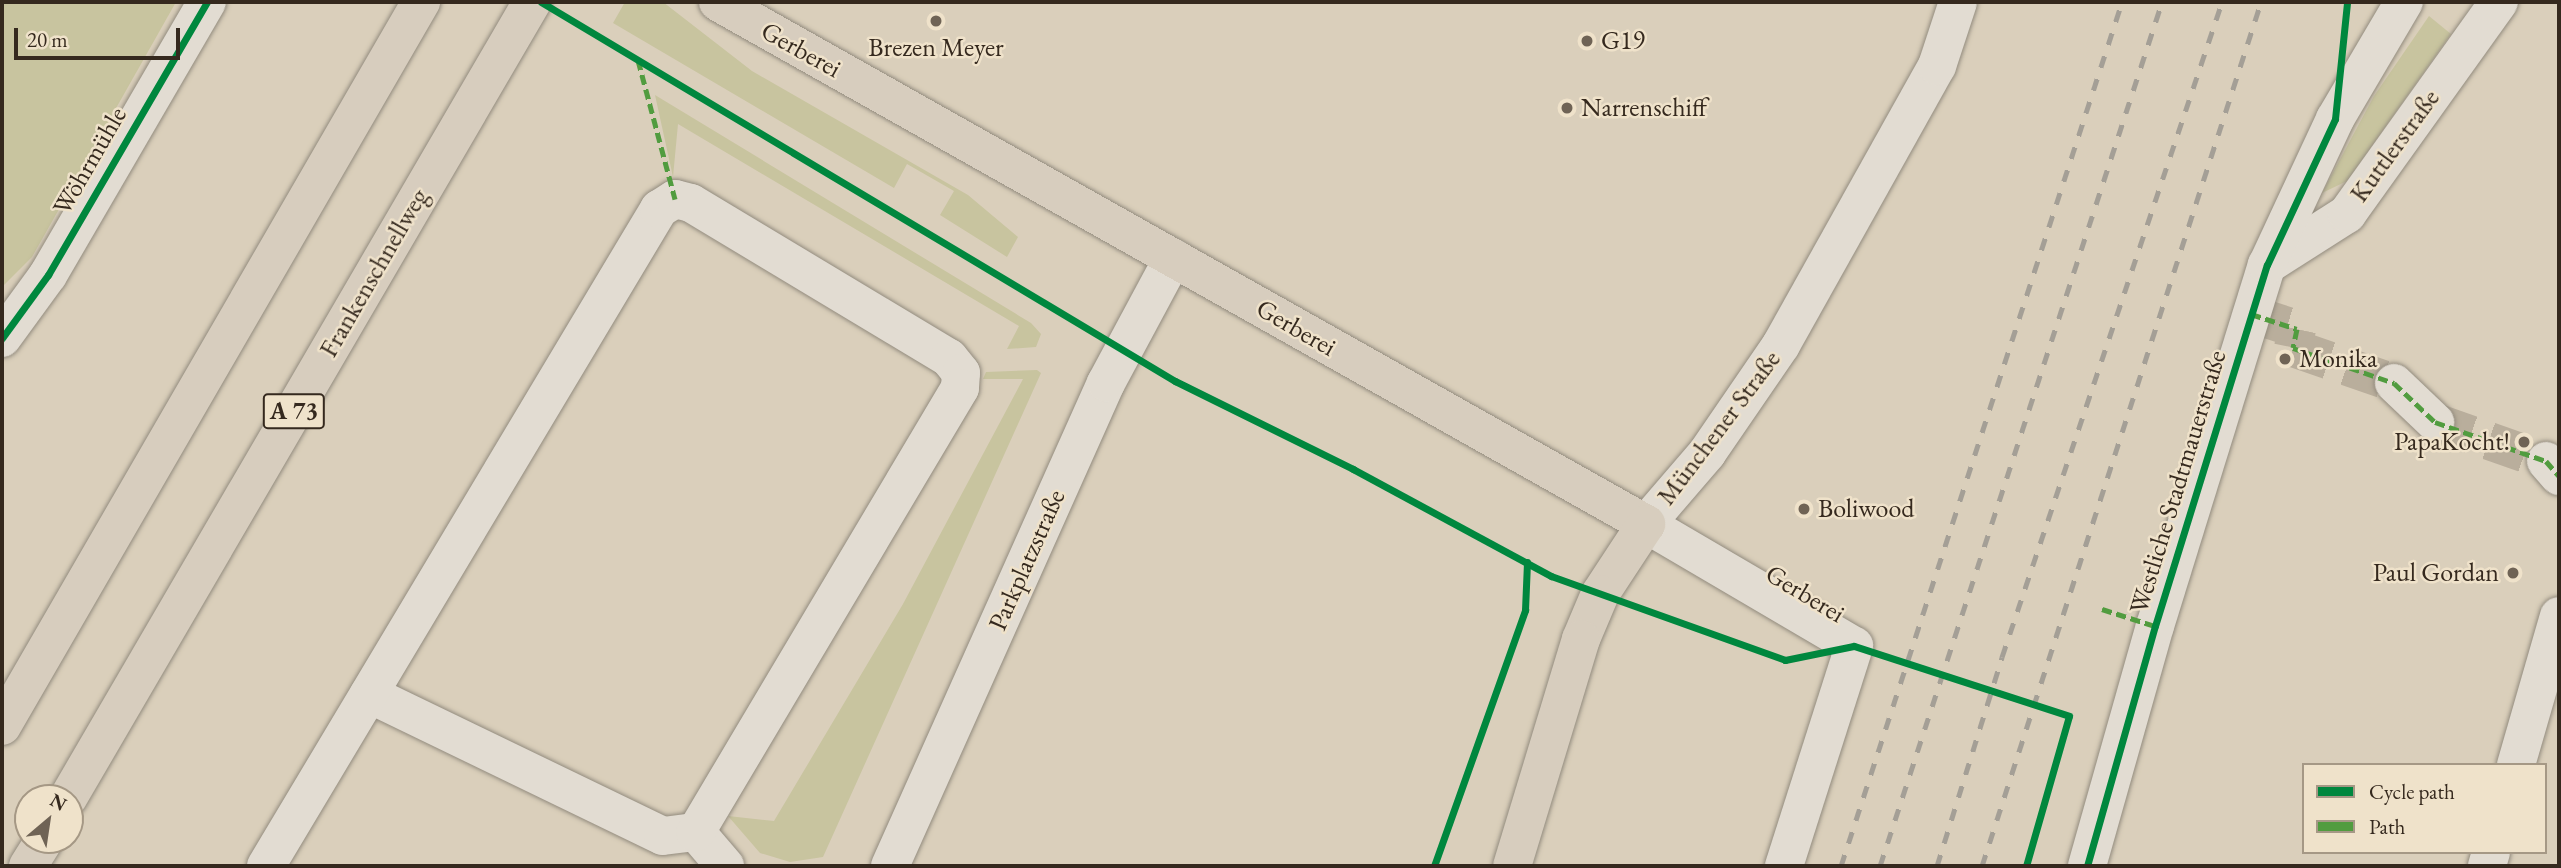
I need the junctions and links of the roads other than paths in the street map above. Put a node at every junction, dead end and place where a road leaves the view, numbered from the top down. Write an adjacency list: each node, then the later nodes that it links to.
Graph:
1 (207, 2): 10 (street, Wöhrmühle)
2 (421, 2): 16 (main road)
3 (718, 2): 8 (main road, Gerberei)
4 (1958, 2): 13 (street, Münchener Straße)
5 (2404, 2): 9 (street, Westliche Stadtmauerstraße)
6 (2499, 2): 9 (street, Kuttlerstraße)
7 (526, 13): 18 (main road, Frankenschnellweg / A 73)
8 (1172, 258): 13 (main road, Gerberei); 22 (street, Parkplatzstraße)
9 (2267, 265): 25 (street, Westliche Stadtmauerstraße)
10 (2, 338)
11 (2394, 383): 12 (street)
12 (2435, 422)
13 (1646, 524): 23 (main road, Münchener Straße); 24 (street, Gerberei)
14 (2559, 616): 17 (street)
15 (369, 694): 19 (street); 19 (street); 20 (street)
16 (2, 726)
17 (2517, 763)
18 (76, 784)
19 (696, 832): 21 (street)
20 (266, 866)
21 (725, 866)
22 (890, 866)
23 (1512, 866)
24 (1784, 866)
25 (2087, 866)

